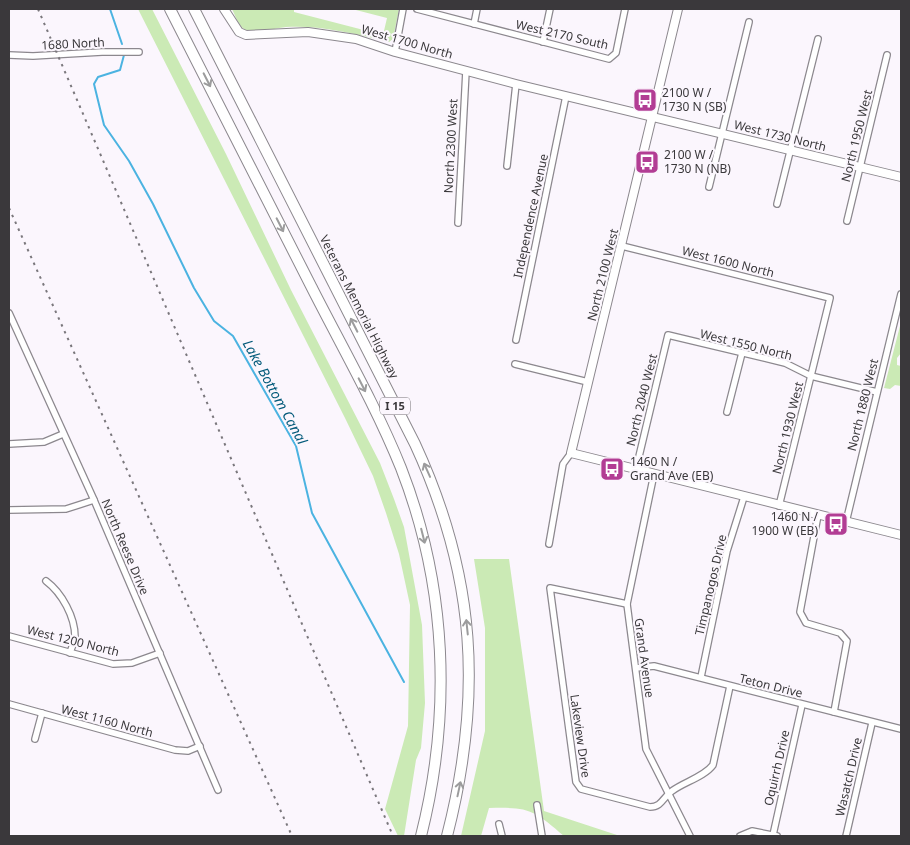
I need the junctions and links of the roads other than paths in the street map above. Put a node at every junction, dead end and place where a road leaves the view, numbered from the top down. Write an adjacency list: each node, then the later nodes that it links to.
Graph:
1 (170, 9): 76 (highway, I 15, one-way to 76)
2 (194, 9): 77 (highway, Veterans Memorial Highway / I 15, one-way to 2)
3 (224, 9): 15 (street, West 1700 North)
4 (403, 9): 15 (street)
5 (416, 9): 11 (street, West 2170 South)
6 (477, 9): 11 (street)
7 (550, 9): 13 (street)
8 (625, 9): 13 (street, West 2170 South)
9 (678, 9): 21 (street, North 2100 West)
10 (749, 22): 22 (street)
11 (474, 24): 13 (street, West 2170 South)
12 (818, 39): 23 (street)
13 (543, 42)
14 (139, 52): 16 (street, 1680 North)
15 (396, 52): 18 (street, West 1700 North)
16 (9, 55)
17 (887, 55): 25 (street, North 1950 West)
18 (466, 70): 19 (street, West 1700 North); 30 (street, North 2300 West)
19 (516, 84): 20 (street, West 1700 North); 24 (street)
20 (566, 96): 21 (street, West 1730 North); 36 (street, Independence Avenue)
21 (652, 116): 22 (street, West 1730 North); 31 (street, North 2100 West)
22 (721, 133): 23 (street, West 1730 North); 27 (street)
23 (791, 150): 25 (street, West 1730 North); 28 (street)
24 (507, 166)
25 (860, 167): 26 (street, West 1730 North); 29 (street, North 1950 West)
26 (901, 177)
27 (709, 187)
28 (777, 204)
29 (846, 221)
30 (458, 223)
31 (622, 246): 33 (street, West 1600 North); 40 (street, North 2100 West)
32 (901, 294): 41 (street, North 1880 West)
33 (830, 298): 39 (street, North 1930 West)
34 (9, 313): 43 (street, North Reese Drive)
35 (668, 335): 37 (street, West 1550 North); 46 (street, North 2040 West)
36 (516, 340)
37 (742, 353): 39 (street, West 1550 North); 42 (street)
38 (514, 364): 40 (street)
39 (811, 376): 41 (street, West 1550 North); 50 (street, North 1930 West)
40 (588, 382): 45 (street, North 2100 West)
41 (876, 392): 53 (street, North 1880 West)
42 (727, 412)
43 (64, 434): 44 (street); 49 (street, North Reese Drive)
44 (9, 444)
45 (571, 453): 46 (street); 55 (street, North 2100 West)
46 (636, 469): 47 (street)
47 (654, 474): 48 (street); 57 (street, Grand Avenue)
48 (744, 497): 50 (street); 62 (street, Timpanogos Drive)
49 (94, 500): 51 (street); 60 (street, North Reese Drive)
50 (779, 506): 52 (street)
51 (9, 510)
52 (818, 515): 53 (street); 66 (street)
53 (846, 522): 54 (street)
54 (901, 536)
55 (549, 544)
56 (46, 581): 59 (street)
57 (627, 604): 61 (street, Grand Avenue); 73 (street, Lakeview Drive)
58 (9, 636): 59 (street, West 1200 North)
59 (70, 653): 60 (street, West 1200 North)
60 (160, 653): 71 (street, North Reese Drive)
61 (636, 668): 62 (street, Teton Drive); 73 (street, Grand Avenue)
62 (700, 677): 63 (street, Teton Drive)
63 (730, 686): 65 (street, Teton Drive); 73 (street, Lakeview Drive)
64 (9, 704): 67 (street, West 1160 North)
65 (802, 705): 66 (street, Teton Drive); 82 (street, Oquirrh Drive)
66 (834, 712): 68 (street, Teton Drive)
67 (42, 713): 70 (street); 71 (street, West 1160 North)
68 (872, 723): 69 (street, Teton Drive); 83 (street, Wasatch Drive)
69 (901, 729)
70 (34, 739)
71 (200, 746): 72 (street, North Reese Drive)
72 (218, 790)
73 (668, 794): 80 (street, Grand Avenue)
74 (537, 805): 79 (street)
75 (499, 824): 78 (street)
76 (422, 836)
77 (447, 836)
78 (502, 836)
79 (542, 836)
80 (690, 836)
81 (740, 836): 82 (street)
82 (775, 836)
83 (846, 836)

